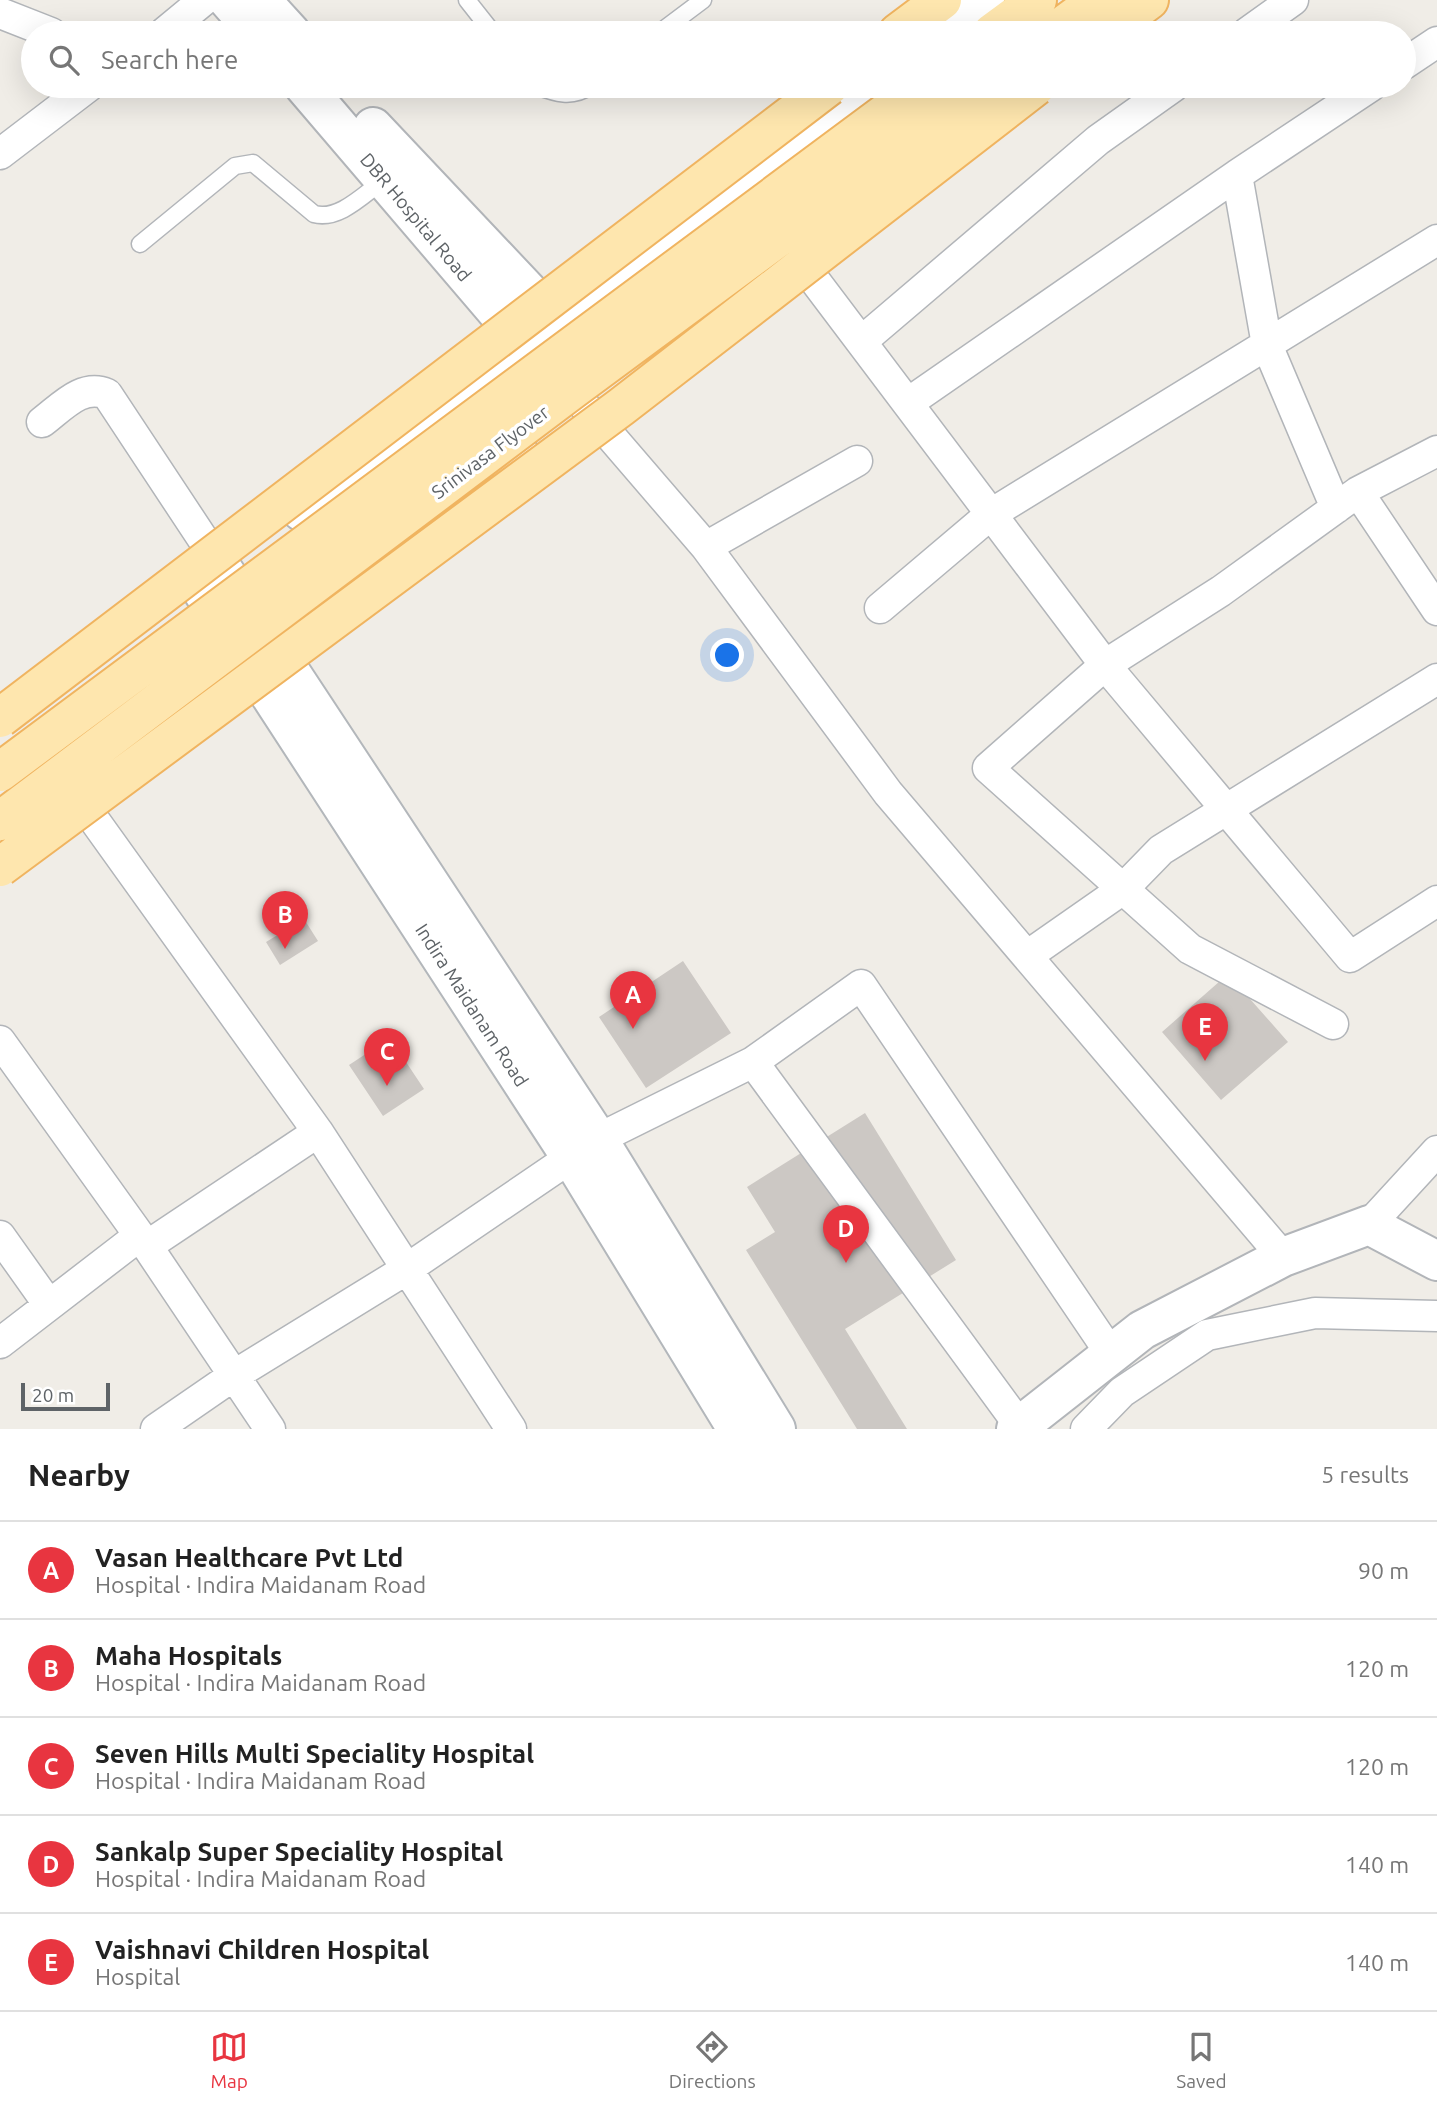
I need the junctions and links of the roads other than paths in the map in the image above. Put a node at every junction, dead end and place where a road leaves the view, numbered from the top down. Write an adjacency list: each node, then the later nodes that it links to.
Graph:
1 (204, 0): 15 (street)
2 (228, 0): 16 (street)
3 (261, 0): 17 (street)
4 (467, 0): 18 (lane)
5 (703, 0): 19 (lane)
6 (942, 0): 20 (main road)
7 (985, 0): 21 (street)
8 (1037, 0): 22 (main road)
9 (1098, 0): 23 (main road)
10 (1118, 0): 24 (street)
11 (1149, 0): 25 (main road)
12 (1293, 0): 26 (street)
13 (0, 13): 14 (street)
14 (21, 21)
15 (179, 21)
16 (246, 21)
17 (279, 21)
18 (484, 21)
19 (675, 21)
20 (914, 21)
21 (958, 21)
22 (1008, 21)
23 (1070, 21)
24 (1089, 21)
25 (1121, 21)
26 (1264, 21)
27 (1437, 42): 28 (street)
28 (1416, 56)
29 (73, 98): 40 (street)
30 (314, 98): 42 (street, DBR Hospital Road)
31 (347, 98): 46 (street, DBR Hospital Road)
32 (814, 98): 64 (main road, bridge)
33 (860, 98): 46 (street)
34 (906, 98): 66 (main road, Srinivasa Flyover, bridge)
35 (967, 98): 69 (main road, Srinivasa Flyover, bridge)
36 (987, 98): 45 (street)
37 (1020, 98): 71 (main road, bridge)
38 (1157, 98): 47 (street)
39 (1353, 98): 41 (street)
40 (0, 154)
41 (1237, 175): 48 (street); 50 (street)
42 (384, 180): 44 (lane); 49 (street, DBR Hospital Road)
43 (1437, 240): 48 (street)
44 (141, 244)
45 (788, 246): 47 (street); 51 (street)
46 (560, 325): 49 (street)
47 (862, 341): 50 (street)
48 (1267, 345): 55 (street); 56 (street)
49 (528, 348): 58 (street)
50 (908, 403): 56 (street)
51 (583, 404): 57 (street); 61 (street)
52 (42, 422): 58 (street)
53 (1437, 451): 55 (street)
54 (857, 461): 57 (street)
55 (1347, 500): 60 (street); 62 (street)
56 (991, 514): 59 (street); 62 (street)
57 (706, 547): 74 (street)
58 (210, 577): 61 (street, Indira Maidanam Road); 65 (street)
59 (880, 608)
60 (1437, 610)
61 (259, 652): 67 (street); 79 (street, Indira Maidanam Road)
62 (1105, 665): 68 (street); 72 (street)
63 (1437, 680): 68 (street)
64 (0, 718)
65 (0, 737)
66 (0, 772)
67 (71, 789): 70 (street); 78 (street)
68 (1227, 810): 72 (street); 73 (street)
69 (0, 821)
70 (0, 838)
71 (0, 867)
72 (1123, 889): 74 (street); 75 (street)
73 (1437, 901)
74 (1027, 956): 84 (street)
75 (1333, 1024)
76 (0, 1041): 83 (street)
77 (753, 1062): 79 (street); 90 (street); 92 (street)
78 (318, 1132): 83 (street); 86 (street)
79 (585, 1149): 86 (street); 96 (street, Indira Maidanam Road); 97 (street)
80 (1437, 1151): 81 (street)
81 (1368, 1225): 84 (street); 85 (street)
82 (0, 1236): 87 (street)
83 (143, 1241): 87 (street); 91 (street)
84 (1283, 1256): 90 (street)
85 (1437, 1261)
86 (407, 1269): 91 (street); 95 (street)
87 (49, 1305): 89 (street)
88 (1437, 1316): 98 (street)
89 (0, 1343)
90 (1111, 1354): 92 (street)
91 (233, 1376): 93 (street); 94 (street)
92 (1018, 1427)
93 (156, 1429)
94 (270, 1429)
95 (511, 1429)
96 (737, 1429)
97 (776, 1429)
98 (1086, 1429)

